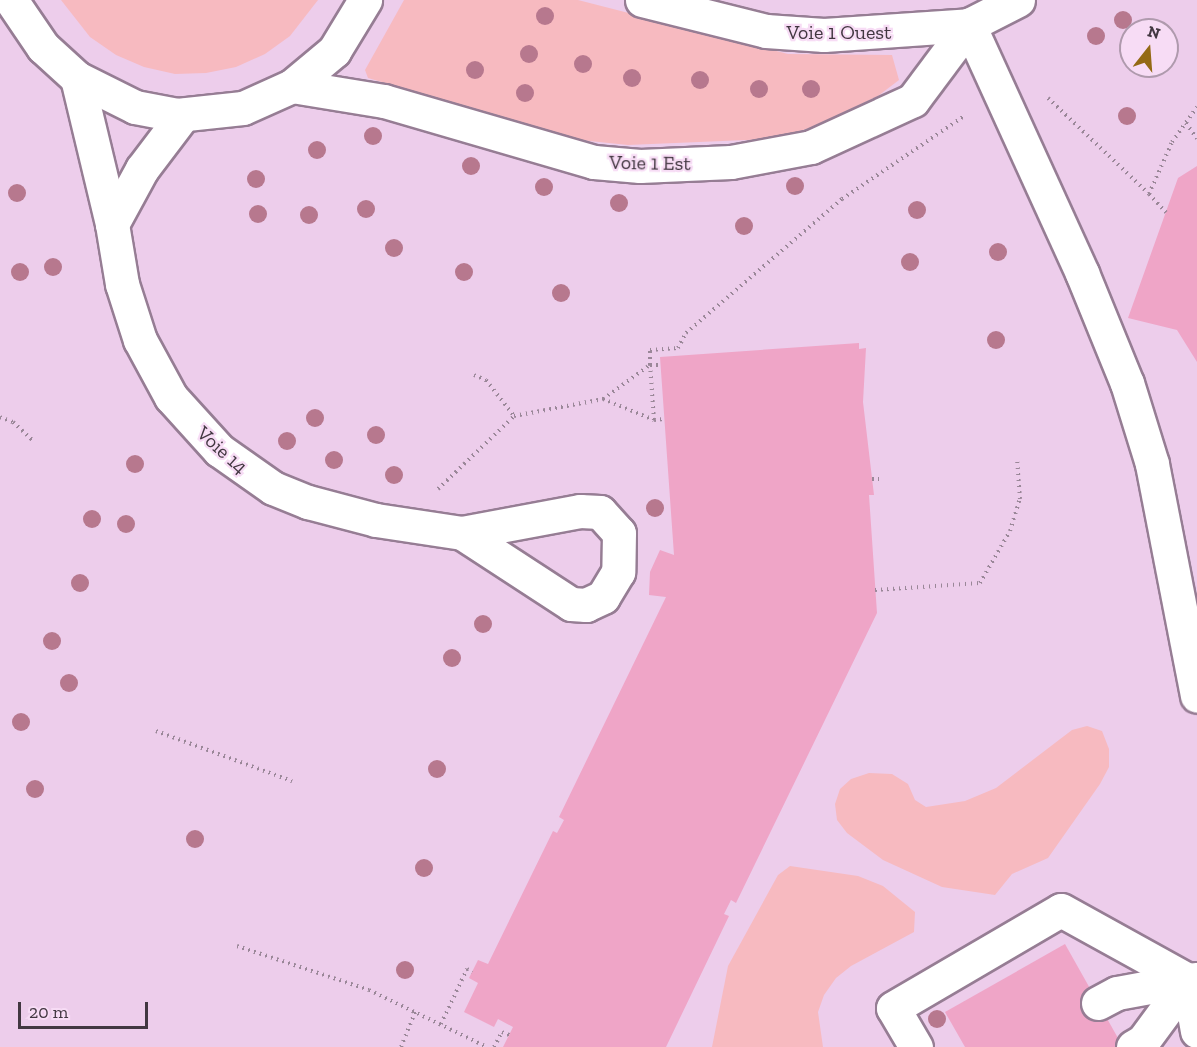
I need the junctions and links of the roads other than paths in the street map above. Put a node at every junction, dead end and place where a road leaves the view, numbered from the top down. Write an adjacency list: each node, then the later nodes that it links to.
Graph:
1 (10, 0): 6 (lane)
2 (365, 0): 7 (lane)
3 (642, 0): 5 (lane, Voie 1 Ouest)
4 (1018, 0): 5 (lane)
5 (969, 25): 7 (lane, Voie 1 Est); 11 (lane)
6 (77, 78): 8 (lane); 9 (lane, Voie 14)
7 (292, 86): 8 (lane)
8 (183, 115): 9 (lane)
9 (112, 224): 10 (lane, Voie 14)
10 (462, 533)
11 (1197, 696)
12 (1192, 979): 13 (lane); 14 (lane); 15 (lane); 16 (lane)
13 (1098, 1004)
14 (1197, 1031)
15 (916, 1047)
16 (1133, 1047)

